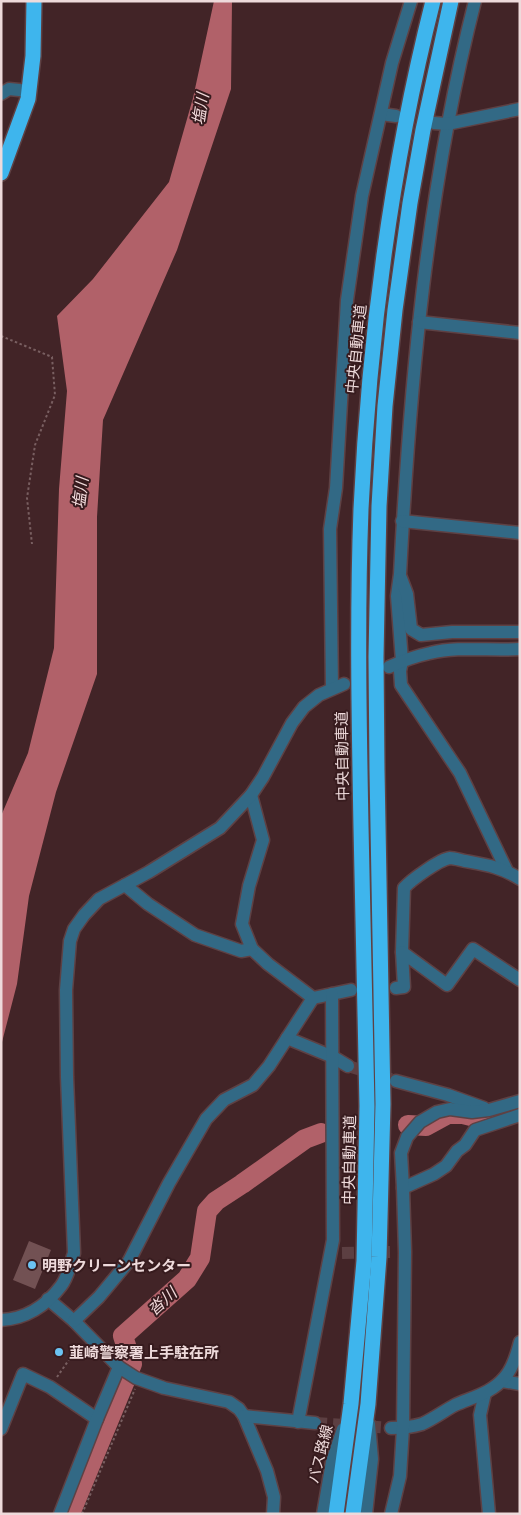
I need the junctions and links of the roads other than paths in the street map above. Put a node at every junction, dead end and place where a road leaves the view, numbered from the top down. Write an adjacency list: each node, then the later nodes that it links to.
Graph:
1 (34, 1): 6 (highway)
2 (411, 1): 9 (street)
3 (433, 1): 51 (highway, 中央自動車道)
4 (451, 1): 52 (highway)
5 (475, 1): 11 (street)
6 (29, 91): 7 (street); 12 (highway)
7 (1, 94)
8 (520, 109): 11 (street)
9 (380, 114): 10 (street); 23 (street)
10 (396, 116)
11 (441, 123): 13 (street)
12 (1, 173)
13 (419, 322): 14 (street); 15 (street)
14 (520, 333)
15 (402, 521): 16 (street); 17 (street)
16 (520, 533)
17 (400, 574): 18 (street); 20 (street)
18 (520, 632)
19 (520, 649): 20 (street)
20 (402, 661): 21 (street); 25 (street)
21 (389, 667)
22 (344, 684): 23 (street)
23 (332, 688): 24 (street)
24 (251, 795): 27 (street); 28 (street)
25 (507, 871): 26 (street); 29 (street)
26 (520, 879)
27 (125, 885): 28 (street); 43 (street)
28 (252, 950): 34 (street)
29 (402, 952): 30 (street); 31 (street)
30 (520, 980)
31 (396, 988)
32 (350, 990): 33 (street)
33 (332, 994): 34 (street); 36 (street)
34 (313, 998): 35 (street)
35 (287, 1038): 36 (street); 45 (street)
36 (333, 1057): 37 (street); 55 (street)
37 (348, 1066)
38 (396, 1080): 40 (street)
39 (520, 1101): 40 (street)
40 (494, 1108): 41 (street); 42 (street)
41 (515, 1117): 42 (street)
42 (404, 1188): 57 (street)
43 (48, 1299): 44 (street); 45 (street)
44 (1, 1320)
45 (74, 1321): 47 (street)
46 (520, 1342): 48 (street)
47 (121, 1368): 53 (street); 54 (street)
48 (502, 1381): 49 (street); 50 (street)
49 (520, 1384)
50 (486, 1393): 57 (street); 66 (street)
51 (351, 1404): 61 (street, バス路線); 62 (highway, 中央自動車道)
52 (368, 1404): 63 (highway); 64 (street)
53 (244, 1416): 55 (street); 60 (street)
54 (97, 1419): 58 (street); 59 (street)
55 (298, 1422): 56 (street)
56 (315, 1423)
57 (397, 1428): 65 (street)
58 (1, 1429)
59 (60, 1514)
60 (273, 1514)
61 (323, 1514)
62 (336, 1514)
63 (353, 1514)
64 (366, 1514)
65 (391, 1514)
66 (489, 1514)

